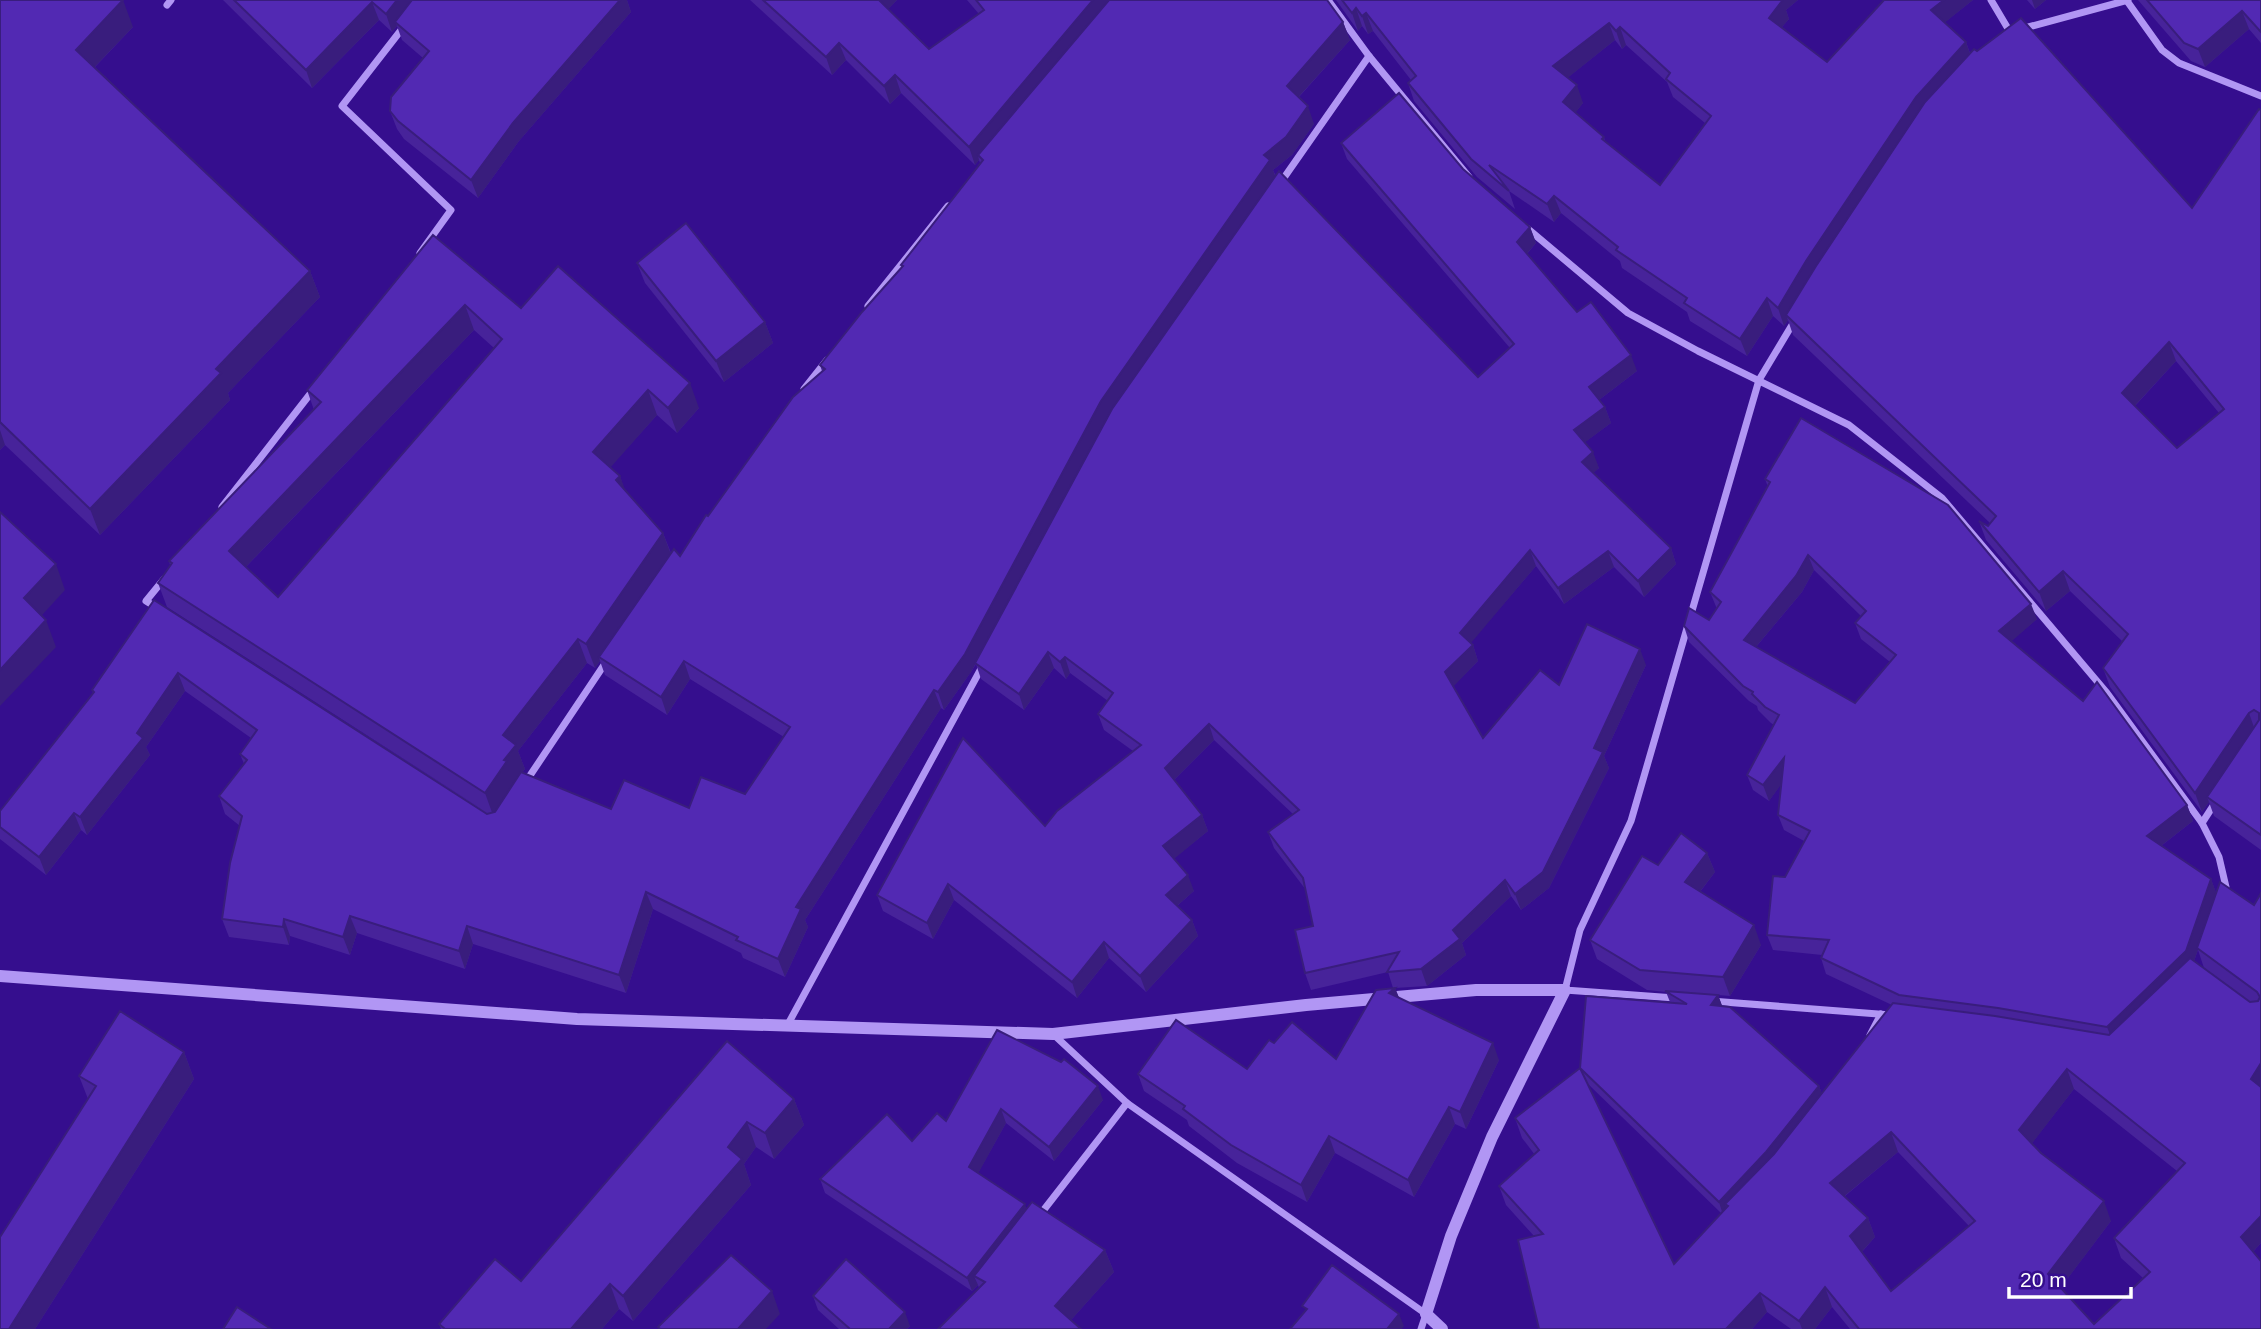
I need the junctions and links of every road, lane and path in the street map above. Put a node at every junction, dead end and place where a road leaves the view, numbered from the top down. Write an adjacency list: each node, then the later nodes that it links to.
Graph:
1 (1328, 0): 7 (street)
2 (1991, 0): 5 (street)
3 (2128, 0): 5 (street); 8 (street)
4 (408, 21): 13 (street)
5 (2010, 32): 6 (street)
6 (2001, 41)
7 (1368, 56): 9 (street); 10 (street)
8 (2261, 96)
9 (1473, 181)
10 (1273, 193)
11 (951, 202): 14 (street)
12 (1519, 221): 18 (street)
13 (413, 262)
14 (866, 309)
15 (1798, 315): 18 (street)
16 (833, 353): 19 (street)
17 (323, 379): 20 (street)
18 (1759, 380): 27 (street); 30 (street)
19 (799, 396)
20 (213, 518)
21 (171, 570): 22 (street)
22 (169, 616)
23 (613, 651): 26 (street)
24 (990, 652): 35 (street)
25 (2224, 791): 27 (street)
26 (518, 794)
27 (2202, 823): 28 (street)
28 (2222, 899)
29 (0, 976): 35 (street)
30 (1564, 990): 31 (street); 36 (street); 40 (street)
31 (1689, 999)
32 (1702, 1000): 33 (street)
33 (1881, 1014): 34 (street); 37 (street)
34 (1895, 1016)
35 (788, 1026): 36 (street)
36 (1053, 1034): 38 (street)
37 (1864, 1047)
38 (1127, 1103): 39 (street); 40 (street)
39 (1035, 1222)
40 (1426, 1314): 41 (street); 42 (street)
41 (1421, 1329)
42 (1442, 1329)

